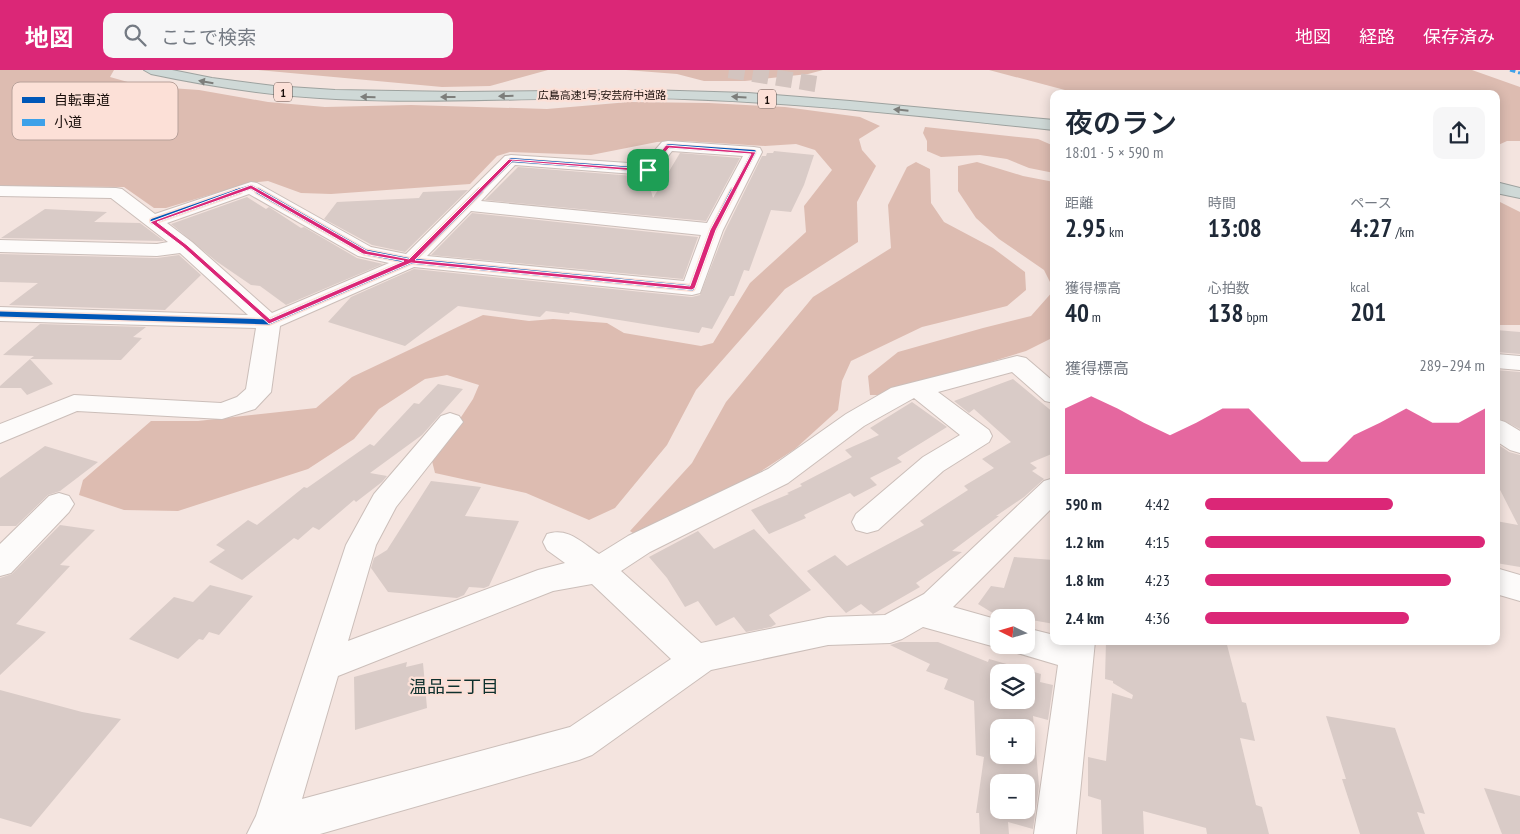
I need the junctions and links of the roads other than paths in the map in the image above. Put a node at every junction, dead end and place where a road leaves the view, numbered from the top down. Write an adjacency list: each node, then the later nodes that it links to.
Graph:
1 (151, 70): 4 (highway, 広島高速1号;安芸府中道路 / 1, one-way to 1)
2 (860, 91): 3 (highway)
3 (1050, 116)
4 (1050, 125)
5 (1500, 177): 6 (highway)
6 (1520, 181)
7 (1500, 188): 9 (highway)
8 (0, 191): 11 (street)
9 (1520, 193)
10 (466, 205): 12 (street); 12 (street); 15 (street)
11 (153, 222): 14 (street); 15 (street)
12 (713, 230): 15 (street)
13 (0, 246): 14 (street)
14 (185, 246): 17 (street)
15 (410, 261): 17 (street)
16 (0, 314): 17 (street)
17 (269, 322): 24 (street)
18 (1500, 361): 19 (street)
19 (1520, 363)
20 (918, 389): 21 (street); 28 (street); 31 (street)
21 (1050, 392)
22 (450, 422): 41 (street)
23 (1500, 431): 25 (street)
24 (0, 434)
25 (1520, 444)
26 (1050, 492): 34 (street)
27 (60, 504): 30 (street)
28 (867, 522)
29 (558, 542): 31 (street)
30 (0, 564)
31 (598, 570): 40 (street); 41 (street)
32 (1500, 582): 33 (street)
33 (1520, 588)
34 (919, 612): 35 (street); 40 (street)
35 (990, 632)
36 (1035, 643): 37 (street)
37 (1050, 645)
38 (1052, 645): 39 (street)
39 (1077, 648): 43 (street)
40 (697, 661): 42 (street)
41 (323, 666): 42 (street)
42 (270, 830)
43 (1055, 834)

